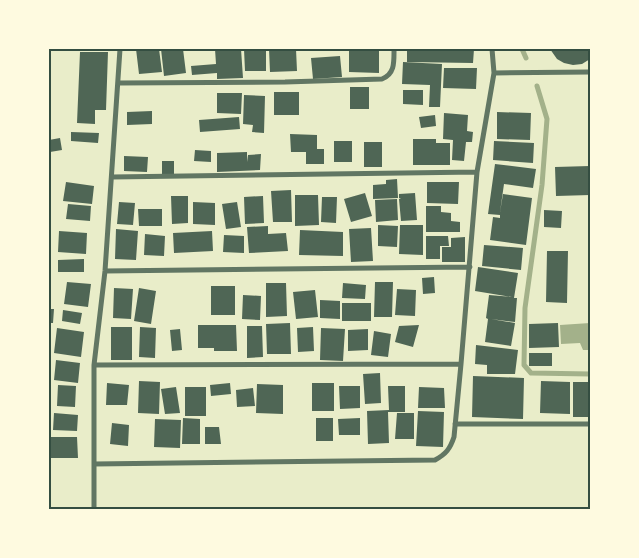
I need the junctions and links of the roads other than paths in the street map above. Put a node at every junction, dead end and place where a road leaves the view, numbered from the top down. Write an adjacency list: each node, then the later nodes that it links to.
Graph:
1 (120, 49): 6 (street)
2 (394, 49): 6 (street)
3 (492, 49): 5 (street)
4 (590, 72): 5 (street)
5 (494, 73): 7 (street)
6 (119, 83): 8 (street)
7 (477, 172): 8 (street); 9 (street)
8 (112, 177): 10 (street)
9 (470, 267): 10 (street); 11 (street)
10 (105, 271): 12 (street)
11 (461, 364): 12 (street); 13 (street)
12 (94, 365): 15 (street)
13 (455, 424): 14 (street); 15 (street)
14 (590, 424)
15 (94, 464): 16 (street)
16 (94, 509)

